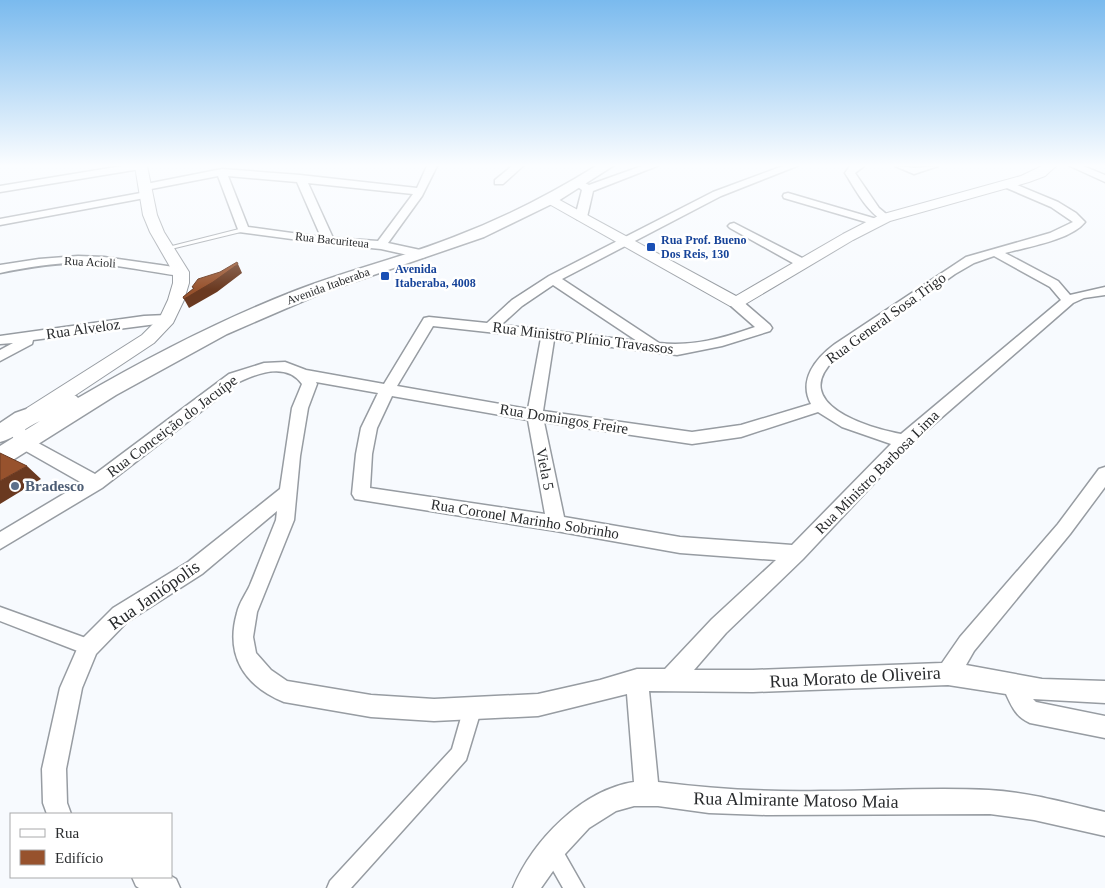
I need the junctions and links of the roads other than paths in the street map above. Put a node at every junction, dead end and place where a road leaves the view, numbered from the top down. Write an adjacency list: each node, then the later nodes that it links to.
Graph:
1 (69, 207): 16 (street)
2 (149, 207): 22 (street)
3 (235, 207): 18 (street)
4 (314, 207): 19 (street)
5 (408, 207): 21 (street)
6 (533, 207): 24 (main road, Avenida Itaberaba)
7 (563, 207): 14 (street)
8 (582, 207): 14 (street)
9 (689, 207): 20 (street)
10 (832, 207): 15 (street)
11 (873, 207): 15 (street)
12 (925, 207): 15 (street)
13 (1060, 207): 23 (street, Rua General Sosa Trigo)
14 (581, 217): 20 (street)
15 (881, 220): 25 (street)
16 (0, 222)
17 (734, 226): 25 (street)
18 (243, 230): 19 (street, Rua Bacuriteua); 22 (lane)
19 (329, 241): 21 (street, Rua Bacuriteua)
20 (627, 242): 28 (street); 31 (street)
21 (381, 246): 24 (street, Rua Bacuriteua)
22 (167, 248): 27 (street)
23 (995, 252): 30 (street); 47 (street, Rua General Sosa Trigo)
24 (421, 254): 44 (main road, Avenida Itaberaba)
25 (804, 264): 31 (street)
26 (0, 269): 27 (street, Rua Acioli)
27 (181, 272): 32 (street)
28 (552, 280): 33 (street); 39 (street)
29 (1105, 291): 30 (street, Rua Ministro Barbosa Lima)
30 (1068, 300): 50 (street, Rua Ministro Barbosa Lima)
31 (736, 303): 34 (street)
32 (167, 319): 35 (street, Rua Alveloz); 43 (street)
33 (491, 327): 36 (street, Rua Ministro Plínio Travassos); 45 (street, Rua Ministro Plínio Travassos)
34 (766, 328): 39 (street, Rua Ministro Plínio Travassos)
35 (44, 334): 37 (street, Rua Alveloz); 38 (street)
36 (548, 335): 39 (street, Rua Ministro Plínio Travassos); 48 (street)
37 (0, 341): 38 (street, Rua Alveloz)
38 (16, 346): 40 (street); 41 (street)
39 (657, 348)
40 (0, 350)
41 (0, 356)
42 (305, 375): 45 (street, Rua Domingos Freire); 54 (street, Rua Conceição do Jacuípe); 55 (street)
43 (85, 380): 46 (street); 49 (street)
44 (106, 390): 46 (main road, Avenida Itaberaba); 49 (main road, Avenida Itaberaba)
45 (387, 391): 48 (street, Rua Domingos Freire); 56 (street, Rua Coronel Marinho Sobrinho)
46 (56, 406): 49 (main road, Avenida Itaberaba)
47 (820, 406): 48 (street, Rua Domingos Freire); 50 (street)
48 (535, 415): 56 (street, Viela 5)
49 (16, 432): 51 (main road); 52 (main road, Avenida Itaberaba); 54 (street, Rua Conceição do Jacuípe)
50 (904, 441): 58 (street, Rua Ministro Barbosa Lima)
51 (0, 447)
52 (0, 457)
53 (1105, 474): 61 (street, Rua Morato de Oliveira)
54 (96, 482): 57 (street)
55 (286, 493): 60 (street, Rua Janiópolis); 66 (street)
56 (556, 522): 58 (street, Rua Coronel Marinho Sobrinho)
57 (0, 542)
58 (796, 553): 63 (street, Rua Ministro Barbosa Lima)
59 (0, 614): 60 (street)
60 (88, 646): 69 (street, Rua Janiópolis)
61 (948, 674): 63 (street, Rua Morato de Oliveira); 64 (street)
62 (637, 680): 63 (street, Rua Morato de Oliveira); 66 (street, Rua Morato de Oliveira); 68 (street)
63 (669, 681)
64 (1013, 685): 65 (street); 67 (street)
65 (1105, 692)
66 (474, 707): 74 (street)
67 (1105, 727)
68 (647, 792): 70 (street, Rua Almirante Matoso Maia); 71 (street, Rua Almirante Matoso Maia)
69 (59, 813)
70 (1105, 824)
71 (552, 851): 75 (street, Rua Almirante Matoso Maia); 76 (street)
72 (147, 878): 73 (street)
73 (167, 888)
74 (337, 888)
75 (526, 888)
76 (574, 888)

